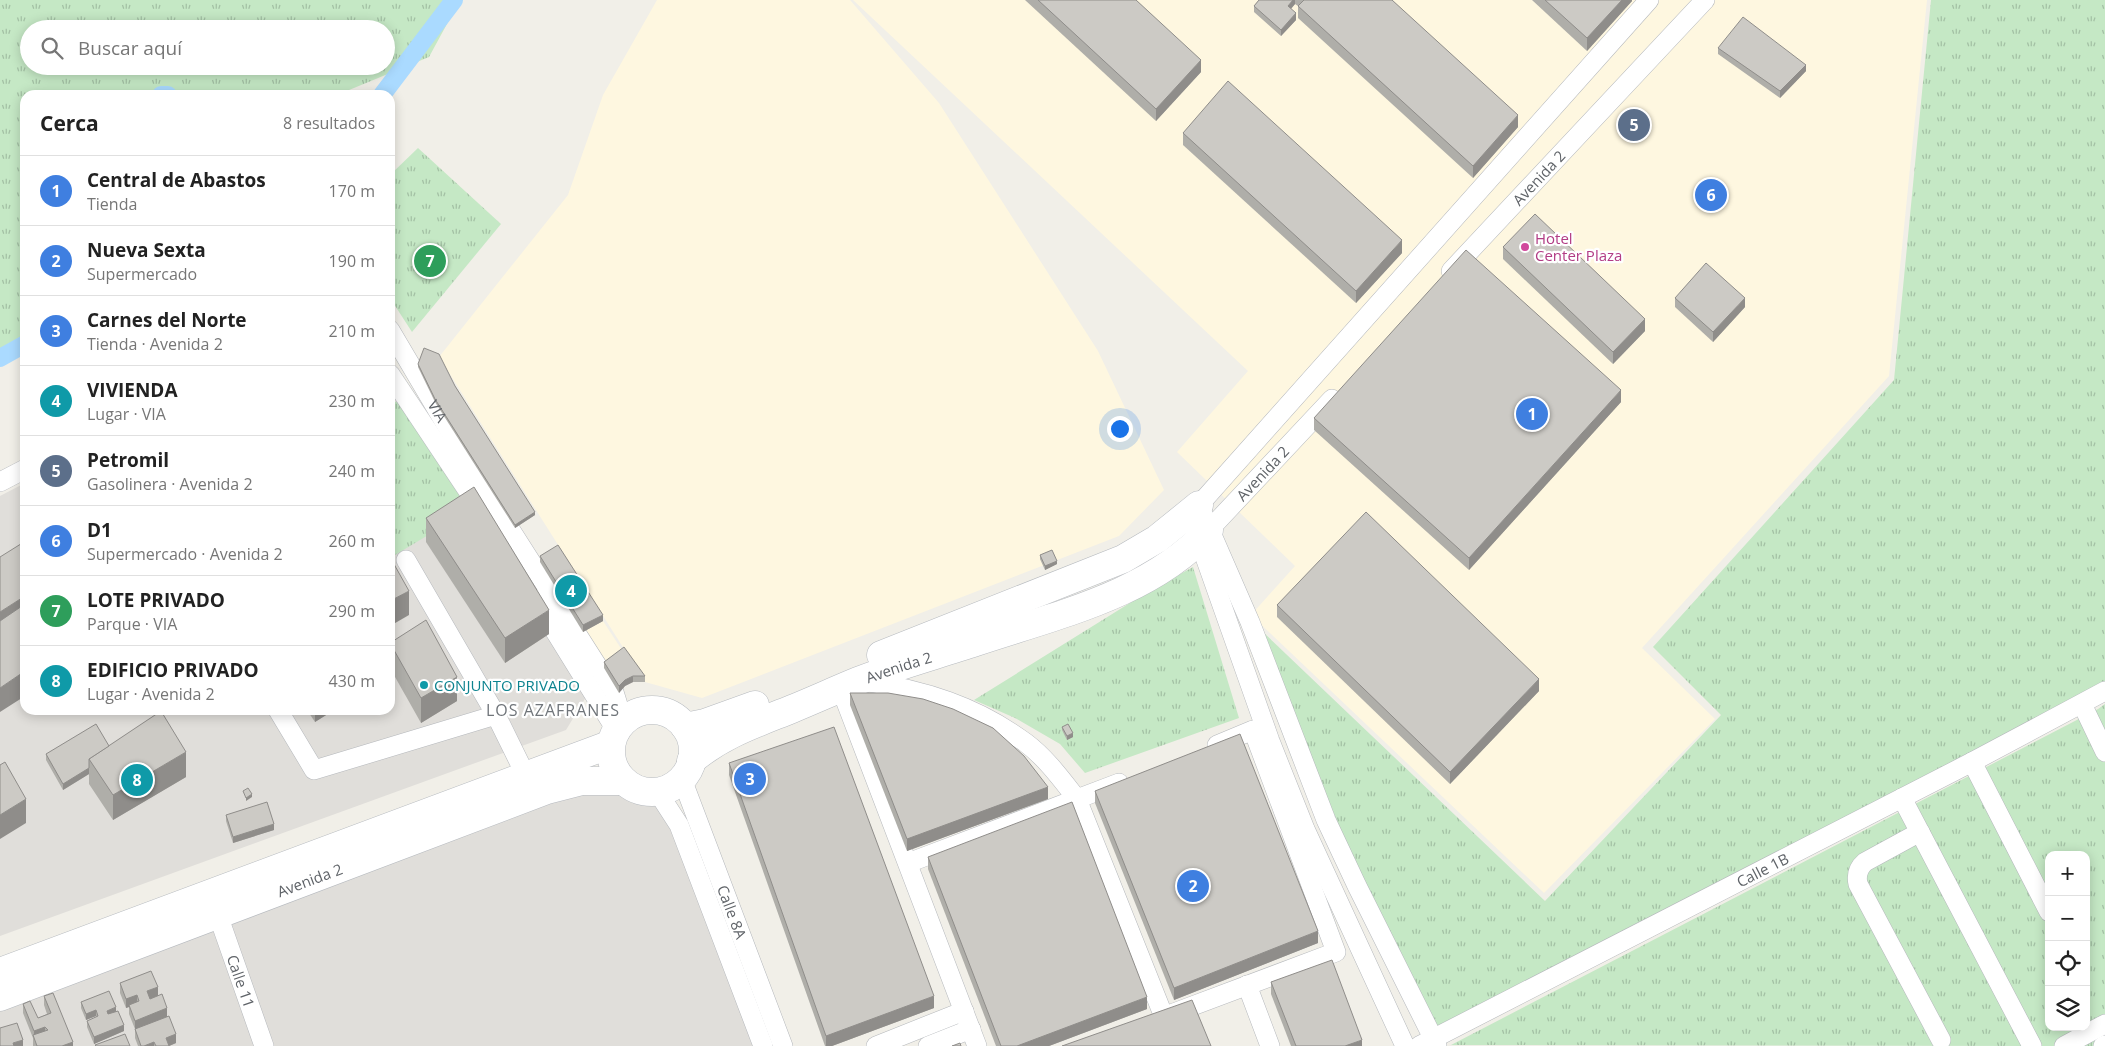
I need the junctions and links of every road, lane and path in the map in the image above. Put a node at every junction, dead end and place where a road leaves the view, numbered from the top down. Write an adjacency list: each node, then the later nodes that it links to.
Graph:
1 (1649, 0): 10 (street, Avenida 2)
2 (1705, 0): 3 (street, Avenida 2)
3 (1438, 286)
4 (395, 339): 9 (street, VIA)
5 (395, 381): 9 (street)
6 (1345, 385): 10 (street, Avenida 2)
7 (20, 472): 8 (street)
8 (0, 482)
9 (472, 483): 18 (street)
10 (1199, 522): 12 (street, Avenida 2); 17 (street, Avenida 2); 42 (street); 50 (street)
11 (406, 560): 16 (street)
12 (850, 685): 22 (street, Avenida 2); 28 (street); 30 (street)
13 (2105, 690): 14 (street, Calle 1B)
14 (2082, 704): 20 (street); 21 (street, Calle 1B)
15 (281, 715): 16 (street)
16 (496, 715): 24 (street)
17 (685, 727): 18 (street); 22 (street)
18 (617, 732): 24 (street, Avenida 2); 25 (street)
19 (1201, 751): 34 (street)
20 (2105, 752)
21 (1972, 762): 27 (street, Calle 1B); 31 (street)
22 (686, 770): 26 (street); 47 (street, Calle 8A)
23 (1139, 775): 28 (street)
24 (526, 776): 33 (street, Avenida 2)
25 (624, 781): 26 (street); 32 (street, Avenida 2)
26 (658, 791): 46 (street, Calle 8A)
27 (1902, 798): 29 (street); 42 (street, Calle 1B)
28 (1077, 800): 30 (street); 37 (street)
29 (1920, 832): 41 (street); 51 (street)
30 (908, 863): 36 (street)
31 (2045, 904)
32 (218, 915): 35 (street, Avenida 2); 45 (street, Calle 11)
33 (0, 972)
34 (1247, 985): 37 (street); 49 (street)
35 (0, 997)
36 (964, 1011): 40 (street); 43 (street)
37 (1164, 1017): 38 (street)
38 (1146, 1023)
39 (2105, 1024): 44 (street)
40 (974, 1038): 48 (street)
41 (1941, 1040)
42 (1430, 1044)
43 (880, 1045)
44 (2067, 1045)
45 (264, 1046)
46 (763, 1046)
47 (783, 1046)
48 (928, 1046)
49 (1270, 1046)
50 (1405, 1046)
51 (2032, 1046)

